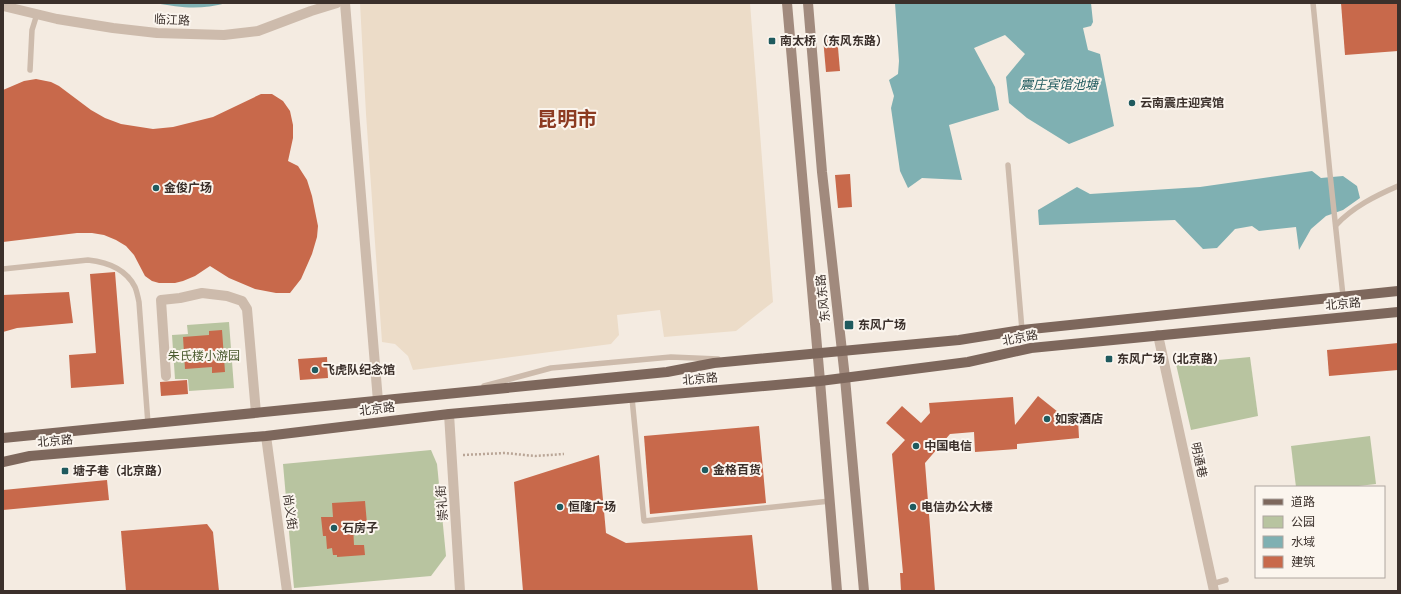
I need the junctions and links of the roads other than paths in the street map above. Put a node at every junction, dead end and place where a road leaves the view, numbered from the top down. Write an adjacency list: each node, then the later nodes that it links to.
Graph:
1 (337, 3): 7 (street, 临江路)
2 (345, 3): 26 (street)
3 (787, 3): 19 (main road, 东风东路)
4 (808, 3): 18 (main road, 东风东路)
5 (1313, 3): 11 (lane)
6 (3, 6): 7 (street, 临江路)
7 (37, 14): 8 (lane)
8 (30, 70)
9 (1008, 165): 16 (lane)
10 (1398, 186): 11 (lane)
11 (1336, 225): 14 (lane)
12 (3, 269): 29 (lane)
13 (1398, 291): 14 (main road, 北京路)
14 (1344, 296): 16 (main road, 北京路)
15 (1398, 312): 17 (main road, 北京路)
16 (1022, 330): 18 (main road, 北京路)
17 (1158, 335): 22 (main road, 北京路); 35 (street, 明通巷)
18 (842, 352): 19 (main road, 北京路); 22 (main road, 东风东路)
19 (817, 354): 20 (main road, 北京路); 23 (main road, 东风东路)
20 (755, 360): 24 (main road, 北京路); 24 (lane)
21 (166, 376): 27 (street)
22 (846, 378): 23 (main road, 北京路); 39 (main road, 东风东路)
23 (820, 381): 25 (main road, 北京路); 33 (main road, 东风东路)
24 (462, 392): 26 (main road, 北京路)
25 (632, 398): 28 (main road, 北京路); 33 (lane)
26 (378, 401): 27 (main road, 北京路)
27 (256, 413): 29 (main road, 北京路)
28 (449, 414): 30 (main road, 北京路); 37 (street, 崇礼街)
29 (148, 424): 31 (main road, 北京路)
30 (266, 436): 32 (main road, 北京路); 36 (street, 尚义街)
31 (3, 438)
32 (3, 462)
33 (830, 501): 38 (main road, 东风东路)
34 (1226, 580): 35 (lane)
35 (1213, 587)
36 (287, 591)
37 (460, 591)
38 (837, 591)
39 (864, 591)

